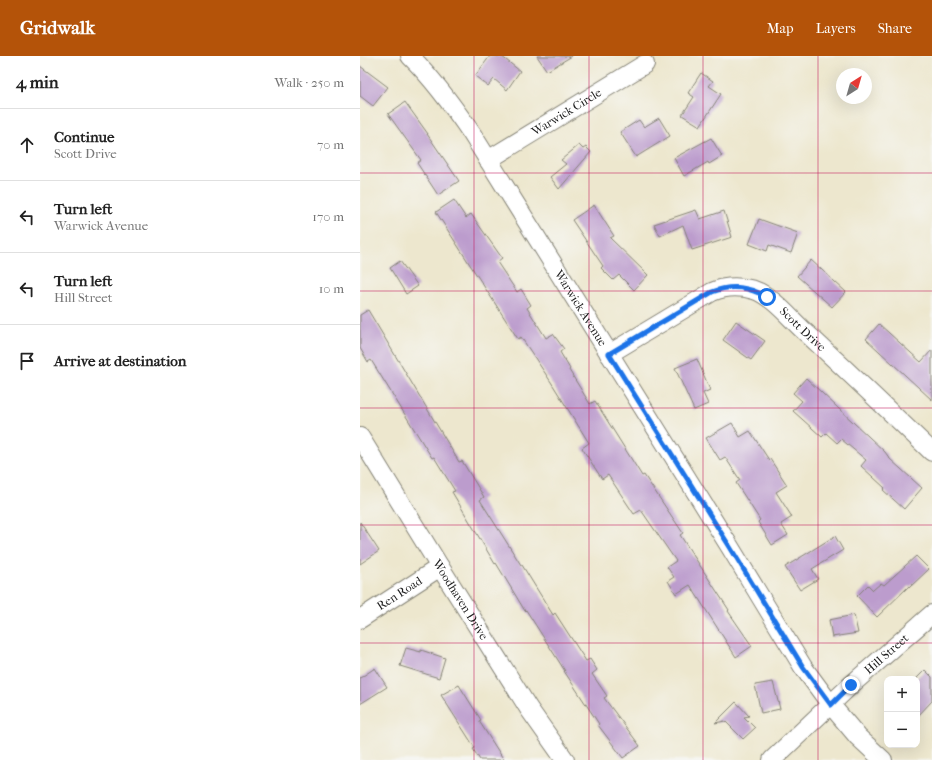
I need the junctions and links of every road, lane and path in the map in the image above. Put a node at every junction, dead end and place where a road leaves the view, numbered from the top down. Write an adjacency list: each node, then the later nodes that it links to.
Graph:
1 (410, 56): 3 (street, Warwick Avenue)
2 (645, 64): 3 (street, Warwick Circle)
3 (488, 160): 4 (street, Warwick Avenue)
4 (609, 354): 6 (street, Scott Drive); 10 (street, Warwick Avenue)
5 (360, 437): 7 (street, Woodhaven Drive)
6 (932, 452)
7 (440, 568): 9 (street, Ren Road); 11 (street, Woodhaven Drive)
8 (932, 614): 10 (street, Hill Street)
9 (360, 619)
10 (831, 705): 12 (street, Hill Street); 13 (street, Warwick Avenue)
11 (565, 760)
12 (772, 760)
13 (883, 760)

